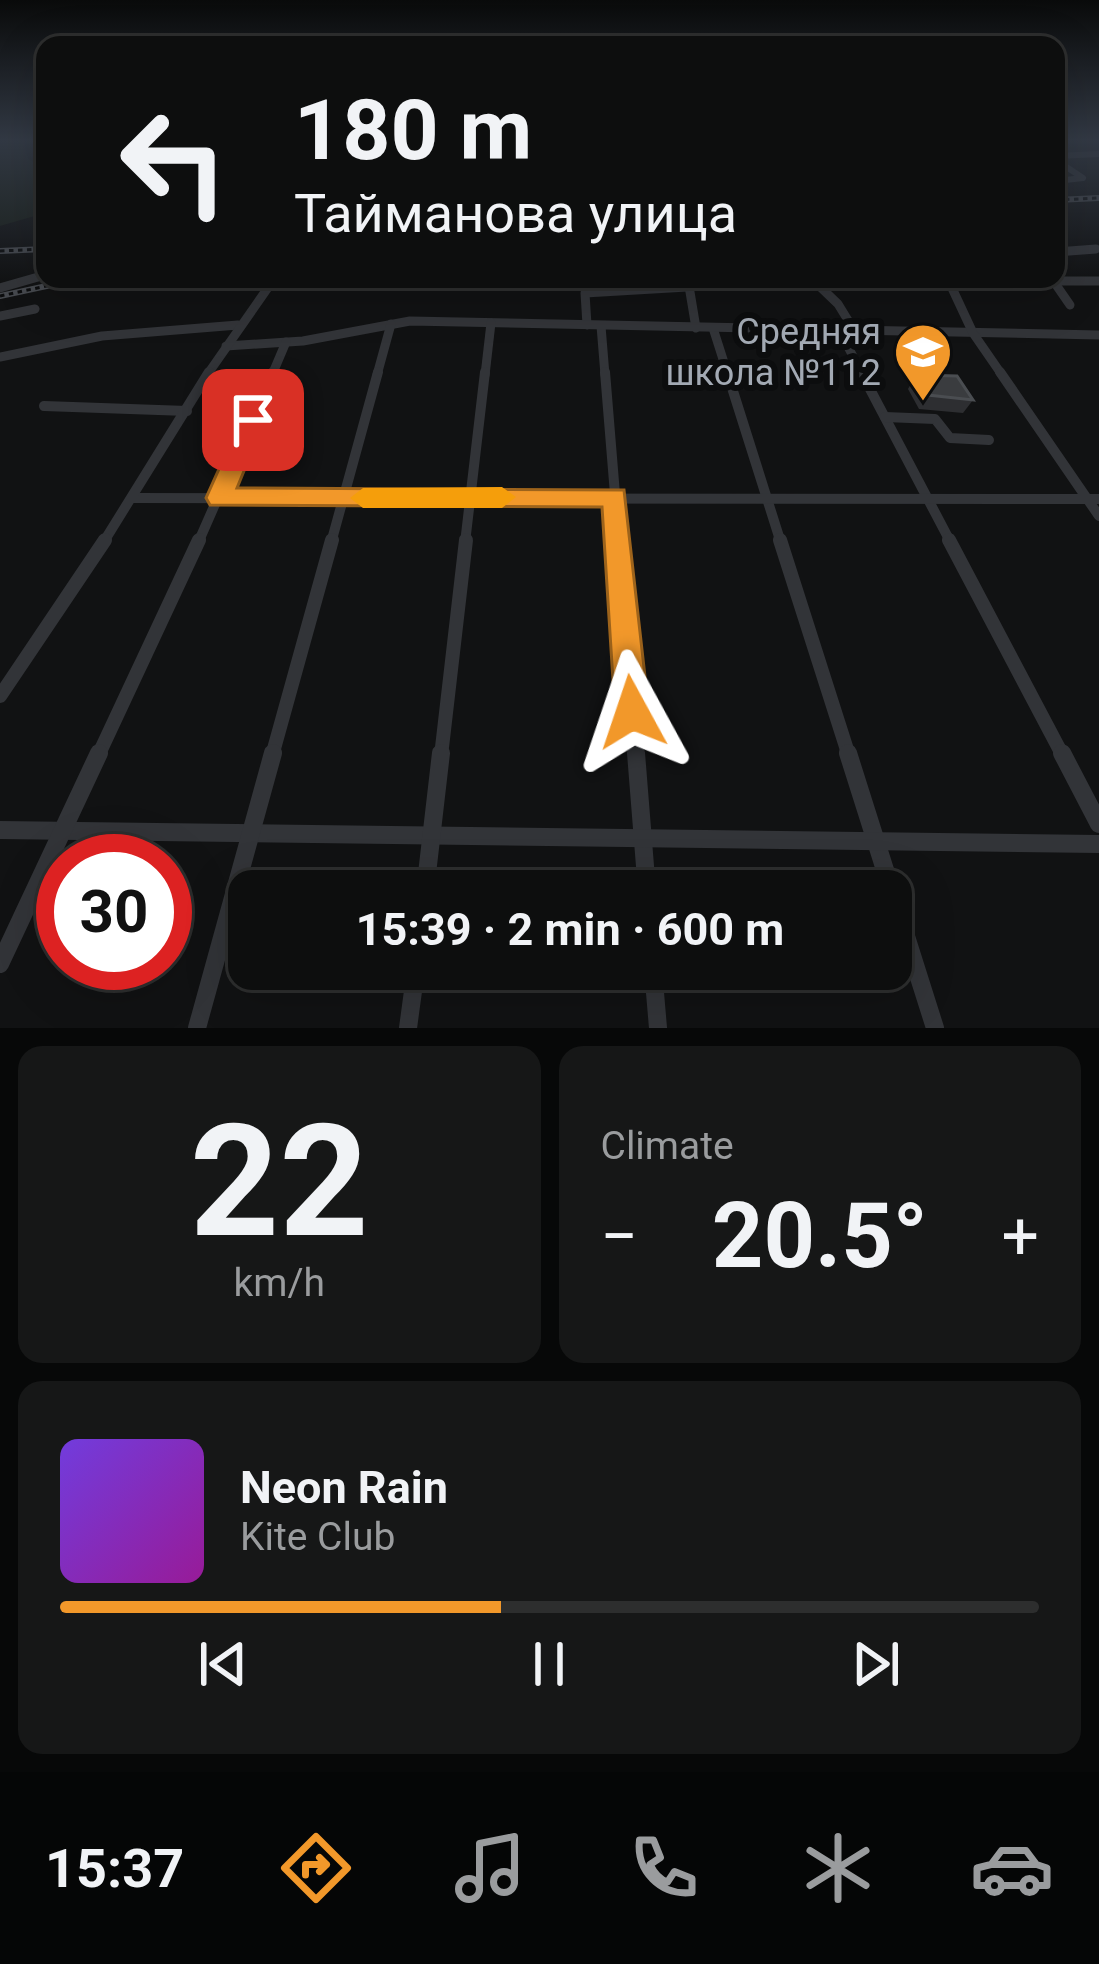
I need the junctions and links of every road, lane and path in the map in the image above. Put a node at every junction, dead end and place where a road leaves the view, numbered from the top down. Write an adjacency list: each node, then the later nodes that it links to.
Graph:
1 (1096, 249): 2 (street)
2 (1065, 251)
3 (36, 278): 6 (street)
4 (1065, 280): 5 (street)
5 (1099, 281)
6 (0, 288)
7 (267, 288): 18 (street)
8 (636, 288): 19 (street)
9 (689, 288): 20 (street)
10 (821, 288): 21 (street)
11 (954, 288): 22 (street)
12 (1059, 288): 13 (street)
13 (1070, 305)
14 (35, 309): 15 (street)
15 (0, 316)
16 (491, 323): 17 (street); 19 (street); 32 (street)
17 (391, 324): 24 (street); 36 (street)
18 (238, 325): 25 (street); 27 (street)
19 (594, 326): 20 (street); 33 (street)
20 (705, 328): 21 (street); 34 (street)
21 (846, 330): 22 (street); 30 (street)
22 (973, 333): 23 (street); 39 (street)
23 (1094, 334): 26 (street)
24 (286, 342): 25 (street); 35 (street)
25 (226, 346): 29 (street)
26 (1099, 346)
27 (0, 357)
28 (44, 406): 29 (street)
29 (187, 411): 38 (street)
30 (885, 417): 31 (street); 37 (street)
31 (989, 440)
32 (474, 497): 33 (street); 36 (street); 46 (street)
33 (615, 497): 34 (street); 47 (street)
34 (768, 497): 37 (street); 48 (street)
35 (219, 498): 36 (street); 38 (street); 44 (street)
36 (343, 498): 45 (street)
37 (928, 498): 39 (street); 42 (street)
38 (133, 499): 41 (street)
39 (1093, 499): 40 (street)
40 (1099, 515)
41 (0, 696)
42 (1099, 824)
43 (0, 830): 44 (street)
44 (62, 831): 45 (street); 52 (street)
45 (248, 834): 46 (street); 55 (street)
46 (432, 837): 47 (street); 50 (street)
47 (643, 841): 48 (street); 51 (street)
48 (878, 842): 49 (street); 58 (street)
49 (1099, 844)
50 (428, 870)
51 (645, 870)
52 (0, 964)
53 (413, 990): 56 (street)
54 (655, 990): 57 (street)
55 (196, 1028)
56 (408, 1028)
57 (658, 1028)
58 (935, 1028)

